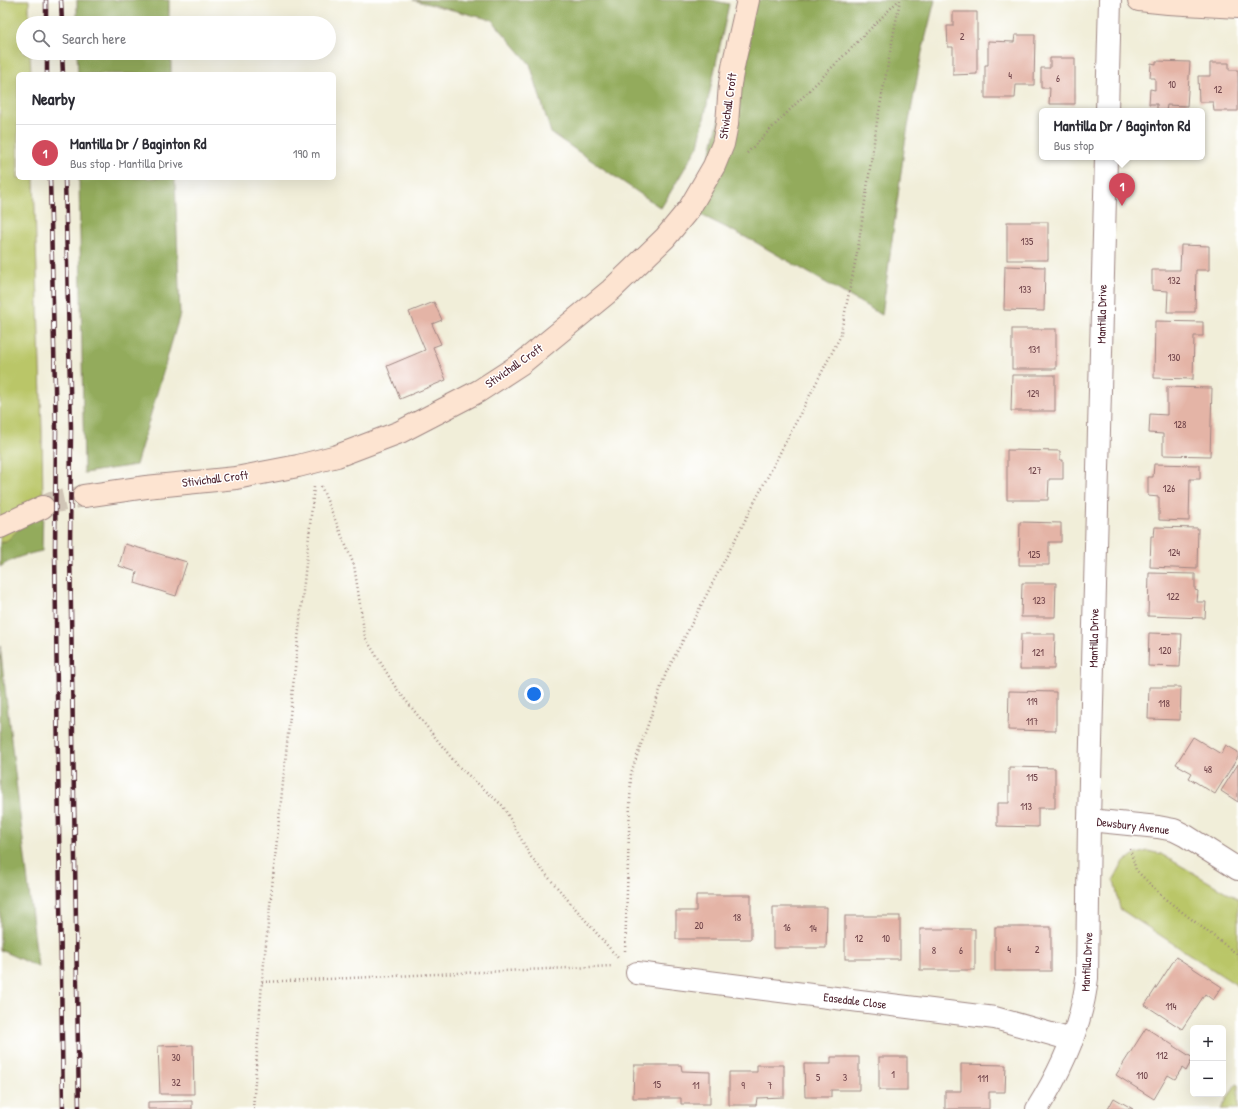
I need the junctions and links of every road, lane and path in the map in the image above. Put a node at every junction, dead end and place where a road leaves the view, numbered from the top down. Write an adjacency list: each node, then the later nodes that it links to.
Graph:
1 (748, 0): 9 (street, Stivichall Croft)
2 (900, 0): 7 (path); 17 (path)
3 (1110, 0): 6 (street)
4 (1139, 0): 5 (street)
5 (1238, 7)
6 (1107, 108)
7 (743, 157)
8 (1106, 160): 13 (street, Mantilla Drive)
9 (314, 467): 10 (street, Stivichall Croft); 17 (path); 18 (path)
10 (84, 496)
11 (43, 507): 12 (street)
12 (0, 527)
13 (1089, 820): 14 (street, Dewsbury Avenue); 19 (street, Mantilla Drive)
14 (1122, 823): 15 (street, Dewsbury Avenue); 16 (path)
15 (1238, 869)
16 (1238, 955)
17 (630, 969): 18 (path); 19 (street, Easedale Close)
18 (262, 982): 20 (path)
19 (1072, 1040): 21 (street, Mantilla Drive)
20 (253, 1109)
21 (1037, 1109)

